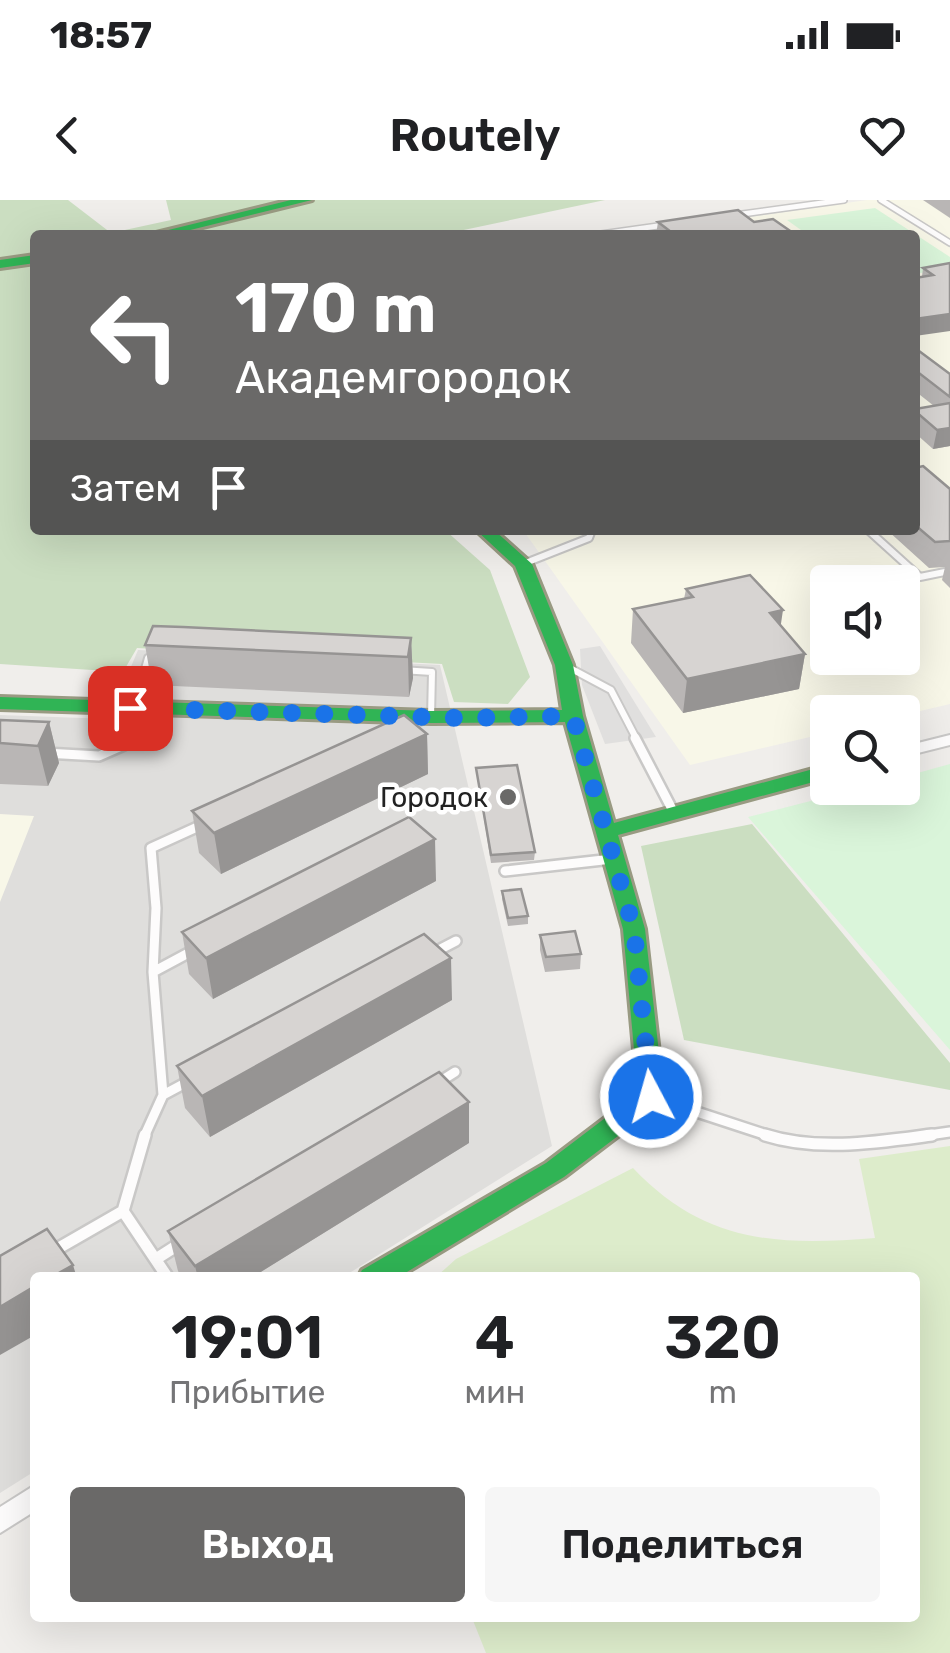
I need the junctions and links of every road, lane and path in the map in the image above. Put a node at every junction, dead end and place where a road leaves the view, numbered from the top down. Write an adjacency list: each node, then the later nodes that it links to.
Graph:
1 (303, 200): 4 (street)
2 (844, 200): 5 (lane)
3 (881, 200): 10 (lane)
4 (252, 207): 7 (street); 8 (street)
5 (729, 216)
6 (671, 224): 9 (lane)
7 (172, 230)
8 (262, 230)
9 (629, 230)
10 (950, 243)
11 (30, 260): 12 (street)
12 (0, 264)
13 (490, 535): 16 (street)
14 (590, 535): 16 (lane)
15 (873, 535): 17 (lane)
16 (523, 564): 19 (street)
17 (950, 571)
18 (167, 659): 22 (lane)
19 (564, 665): 23 (street); 30 (lane)
20 (394, 670): 24 (lane)
21 (0, 704): 22 (street)
22 (130, 708): 24 (street); 28 (lane)
23 (573, 716): 24 (street); 32 (street)
24 (431, 717): 25 (lane)
25 (396, 734)
26 (950, 740): 27 (street)
27 (920, 748)
28 (40, 752)
29 (810, 776): 30 (street)
30 (672, 811): 32 (street)
31 (221, 816): 38 (lane)
32 (608, 831): 33 (street)
33 (615, 859): 34 (lane); 43 (street)
34 (505, 871)
35 (456, 941): 37 (lane)
36 (203, 946): 38 (lane)
37 (422, 959)
38 (152, 972): 42 (lane)
39 (454, 1072): 41 (lane)
40 (197, 1077): 42 (lane)
41 (421, 1092)
42 (163, 1095): 45 (lane)
43 (651, 1097): 44 (lane); 50 (street)
44 (950, 1132)
45 (123, 1211): 47 (lane); 48 (lane)
46 (189, 1238): 47 (lane)
47 (156, 1260): 49 (lane)
48 (31, 1264)
49 (164, 1272)
50 (382, 1272)
51 (30, 1500): 52 (street)
52 (0, 1521)

